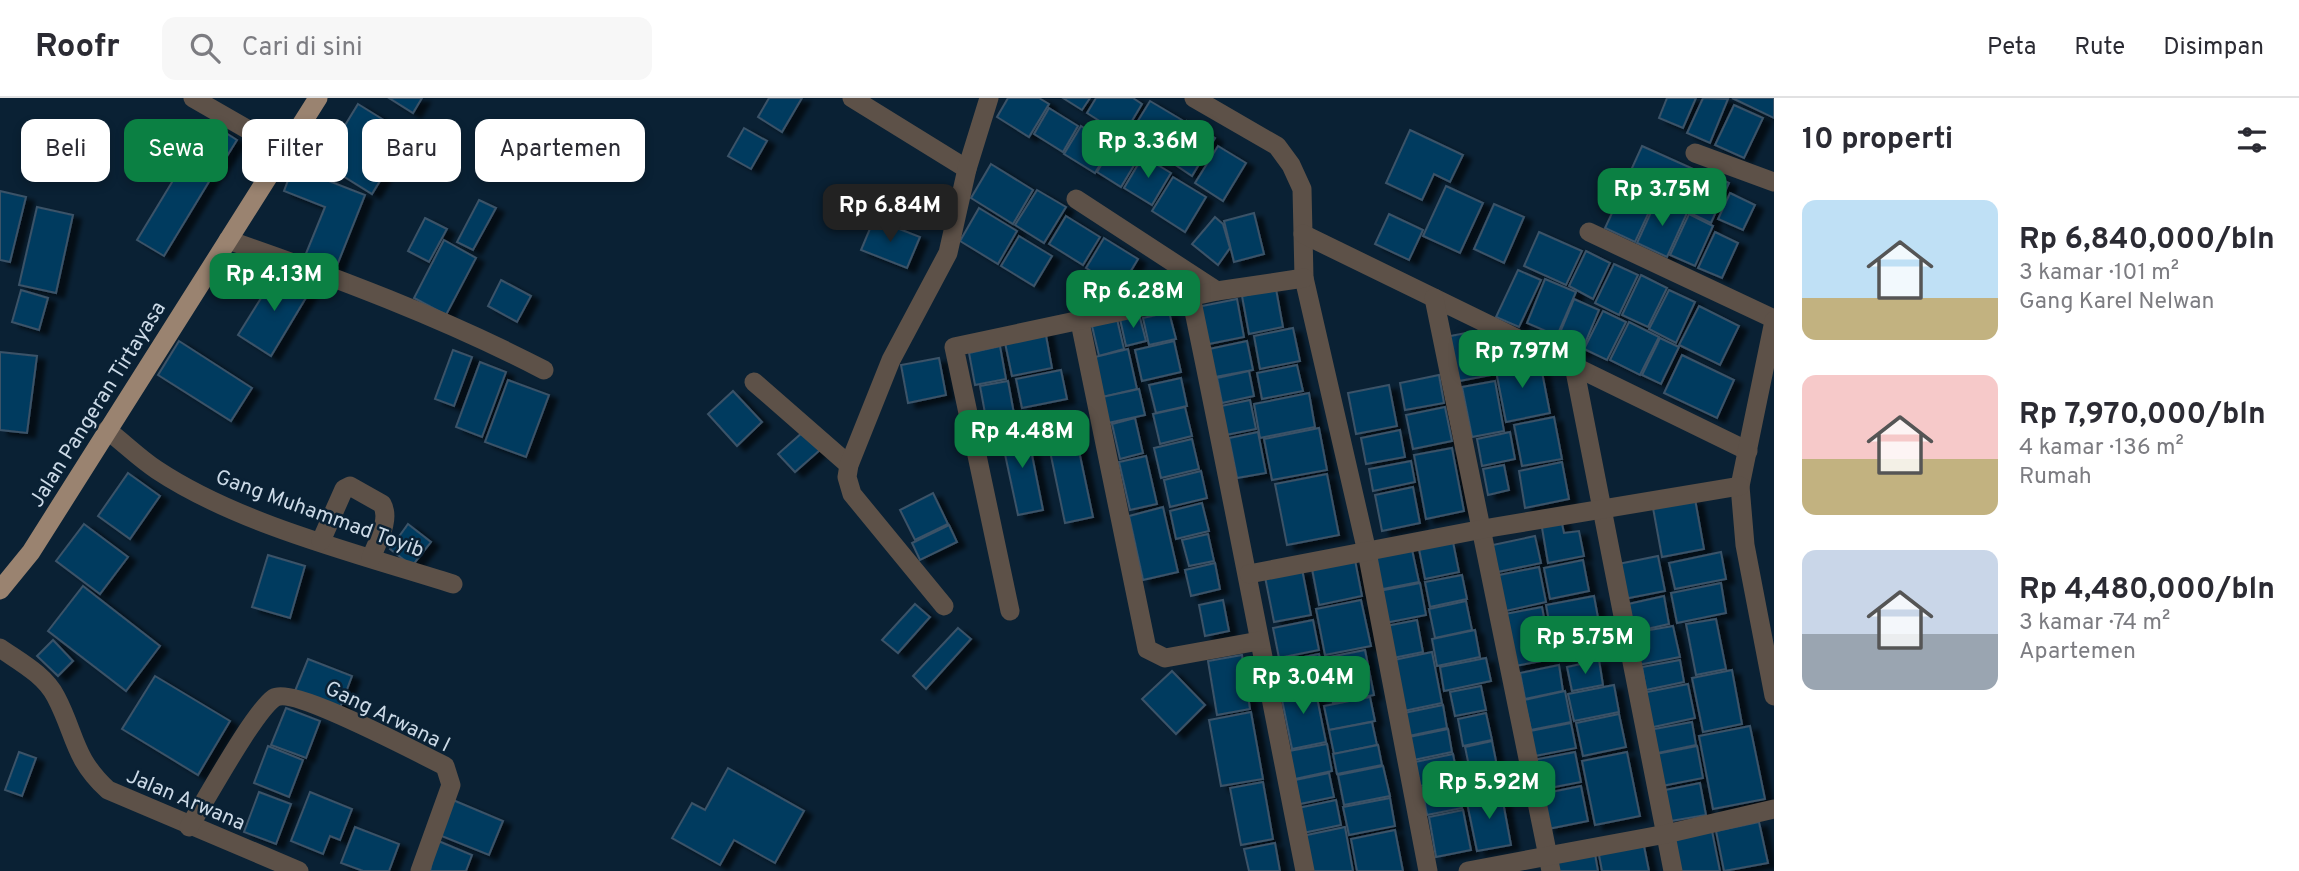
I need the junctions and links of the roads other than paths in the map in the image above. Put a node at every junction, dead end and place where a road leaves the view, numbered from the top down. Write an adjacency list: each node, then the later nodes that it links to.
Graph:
1 (193, 98): 7 (street)
2 (318, 98): 6 (main road, Jalan Pangeran Tirtayasa)
3 (852, 98): 9 (street)
4 (989, 98): 9 (street)
5 (1194, 98): 14 (street)
6 (305, 119)
7 (242, 126)
8 (1695, 153): 11 (street)
9 (967, 169): 27 (street)
10 (265, 182): 15 (main road, Jalan Pangeran Tirtayasa)
11 (1774, 182)
12 (1076, 199): 17 (street)
13 (1589, 232): 20 (street)
14 (1303, 234): 16 (street); 19 (street)
15 (228, 240): 23 (street); 25 (main road, Jalan Pangeran Tirtayasa)
16 (1304, 278): 17 (street); 32 (street)
17 (1217, 291): 18 (street)
18 (1191, 297): 21 (street); 34 (street)
19 (1434, 298): 22 (street); 30 (street)
20 (1774, 320): 26 (street)
21 (1080, 322): 38 (street); 39 (street)
22 (1574, 366): 26 (street); 29 (street)
23 (544, 370)
24 (754, 382): 27 (street)
25 (107, 430): 31 (street, Gang Muhammad Toyib); 36 (main road, Jalan Pangeran Tirtayasa)
26 (1748, 451): 28 (street)
27 (849, 465): 37 (street)
28 (1741, 486): 29 (street); 41 (street)
29 (1602, 508): 30 (street); 44 (street)
30 (1483, 529): 32 (street); 45 (street)
31 (321, 541): 33 (street, Gang Muhammad Toyib); 33 (street)
32 (1367, 552): 34 (street); 49 (street)
33 (371, 558): 35 (street, Gang Muhammad Toyib)
34 (1249, 574): 39 (street)
35 (453, 584)
36 (0, 590)
37 (944, 606)
38 (1010, 611)
39 (1259, 641): 48 (street)
40 (0, 648): 43 (street, Jalan Arwana)
41 (1774, 696)
42 (1774, 808): 44 (street)
43 (188, 827): 46 (street, Jalan Arwana); 47 (street, Gang Arwana I)
44 (1666, 834): 45 (street); 51 (street)
45 (1549, 864): 50 (street)
46 (299, 871)
47 (420, 871)
48 (1305, 871)
49 (1428, 871)
50 (1468, 871)
51 (1673, 871)

